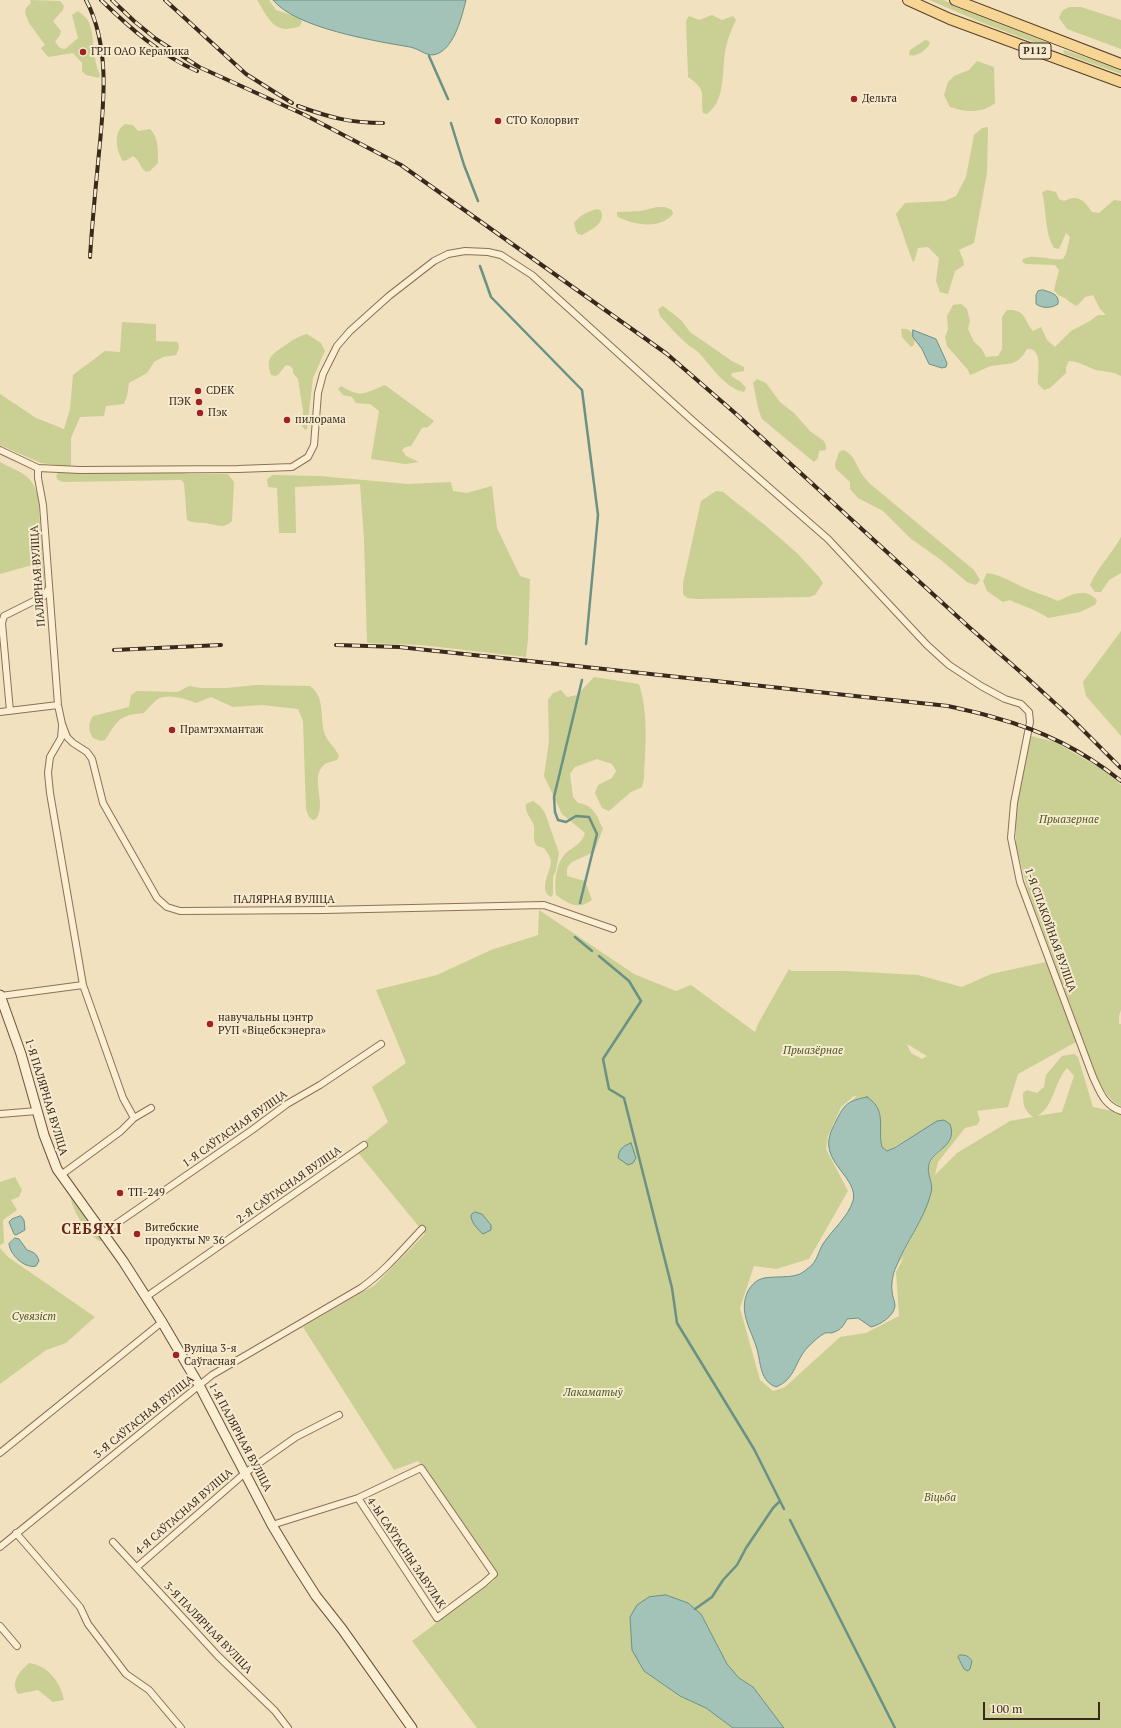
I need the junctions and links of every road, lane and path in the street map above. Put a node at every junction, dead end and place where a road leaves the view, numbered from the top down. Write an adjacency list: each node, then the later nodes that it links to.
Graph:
1 (908, 0): 5 (main road, Р112)
2 (955, 0): 3 (main road, Р112)
3 (1047, 36): 4 (main road, Р112); 5 (main road)
4 (1070, 44): 6 (main road); 7 (main road, Р112)
5 (1041, 52): 6 (main road, Р112)
6 (1064, 61): 8 (main road, Р112)
7 (1121, 64)
8 (1121, 82)
9 (0, 450): 10 (street)
10 (38, 468): 11 (street, ПАЛЯРНАЯ ВУЛІЦА); 21 (street, 1-Я СПАКОЙНАЯ ВУЛІЦА)
11 (50, 588): 12 (street, ПАЛЯРНАЯ ВУЛІЦА); 13 (street)
12 (58, 705): 13 (street); 15 (street, ПАЛЯРНАЯ ВУЛІЦА)
13 (10, 711): 14 (street)
14 (0, 712)
15 (62, 724): 16 (street, ПАЛЯРНАЯ ВУЛІЦА); 17 (street, ПАЛЯРНАЯ ВУЛІЦА)
16 (612, 929)
17 (82, 985): 18 (street); 24 (street, ПАЛЯРНАЯ ВУЛІЦА)
18 (0, 996): 22 (street, 1-Я ПАЛЯРНАЯ ВУЛІЦА)
19 (381, 1044): 28 (street, 1-Я САЎГАСНАЯ ВУЛІЦА)
20 (151, 1108): 24 (street)
21 (1121, 1111)
22 (37, 1112): 23 (street); 26 (street, 1-Я ПАЛЯРНАЯ ВУЛІЦА)
23 (0, 1114)
24 (134, 1118): 26 (street)
25 (364, 1145): 29 (street, 2-Я САЎГАСНАЯ ВУЛІЦА)
26 (61, 1175): 28 (street, 1-Я ПАЛЯРНАЯ ВУЛІЦА)
27 (422, 1229): 31 (street, 3-Я САЎГАСНАЯ ВУЛІЦА)
28 (103, 1233): 29 (street, 1-Я ПАЛЯРНАЯ ВУЛІЦА)
29 (146, 1297): 30 (street, 1-Я ПАЛЯРНАЯ ВУЛІЦА)
30 (162, 1322): 31 (street, 1-Я ПАЛЯРНАЯ ВУЛІЦА); 33 (street)
31 (199, 1385): 34 (street, 1-Я ПАЛЯРНАЯ ВУЛІЦА); 37 (street, 3-Я САЎГАСНАЯ ВУЛІЦА)
32 (339, 1415): 34 (street, 4-Я САЎГАСНАЯ ВУЛІЦА)
33 (0, 1453)
34 (245, 1473): 36 (street, 1-Я ПАЛЯРНАЯ ВУЛІЦА); 40 (street, 4-Я САЎГАСНАЯ ВУЛІЦА)
35 (358, 1498): 35 (street, 4-Ы САЎГАСНЫ ЗАВУЛАК); 36 (street, 4-Ы САЎГАСНЫ ЗАВУЛАК)
36 (272, 1525): 45 (street, 1-Я ПАЛЯРНАЯ ВУЛІЦА)
37 (16, 1533): 39 (street, 3-Я САЎГАСНАЯ ВУЛІЦА); 43 (street)
38 (113, 1542): 40 (street, 3-Я ПАЛЯРНАЯ ВУЛІЦА)
39 (0, 1546)
40 (136, 1567): 44 (street, 3-Я ПАЛЯРНАЯ ВУЛІЦА)
41 (0, 1626): 42 (street)
42 (17, 1646)
43 (181, 1728)
44 (288, 1728)
45 (412, 1728)

